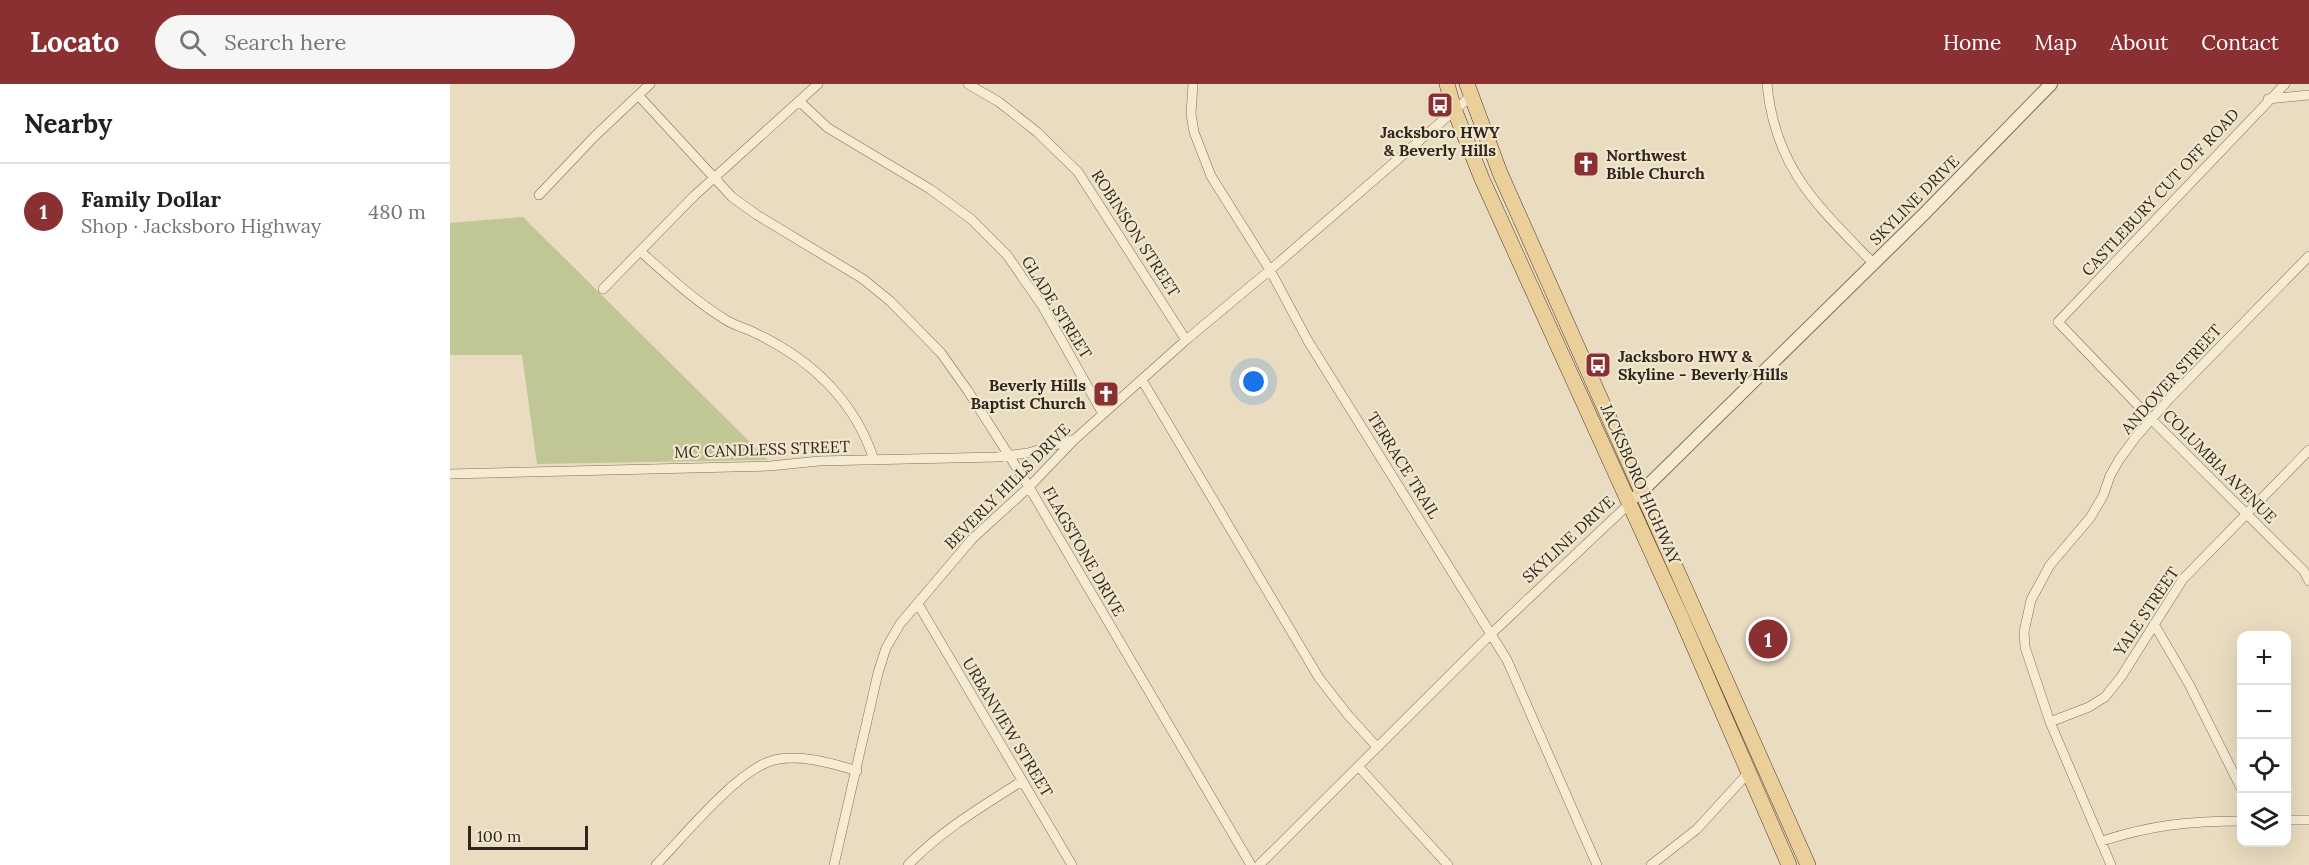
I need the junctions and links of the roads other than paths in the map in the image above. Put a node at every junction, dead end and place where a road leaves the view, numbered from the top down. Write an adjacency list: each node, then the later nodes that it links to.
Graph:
1 (650, 84): 10 (street)
2 (818, 84): 13 (street)
3 (968, 84): 25 (street, ROBINSON STREET)
4 (1193, 84): 20 (street, TERRACE TRAIL)
5 (1447, 84): 14 (main road, JACKSBORO HIGHWAY)
6 (1767, 84): 19 (street)
7 (2051, 84): 19 (street, SKYLINE DRIVE)
8 (2284, 84): 12 (street, CASTLEBURY CUT OFF ROAD)
9 (1469, 90): 14 (street, BEVERLY HILLS DRIVE); 22 (main road, JACKSBORO HIGHWAY)
10 (638, 95): 15 (street, FLAGSTONE DRIVE); 16 (street)
11 (2309, 95): 12 (street)
12 (2268, 99): 24 (street, CASTLEBURY CUT OFF ROAD)
13 (799, 101): 15 (street); 27 (street, GLADE STREET)
14 (1454, 109): 20 (street, BEVERLY HILLS DRIVE); 23 (main road, JACKSBORO HIGHWAY)
15 (713, 178): 17 (street); 31 (street, FLAGSTONE DRIVE)
16 (539, 195)
17 (640, 252): 21 (street); 32 (street)
18 (2309, 256): 28 (street, ANDOVER STREET)
19 (1874, 264): 35 (street, SKYLINE DRIVE)
20 (1270, 270): 25 (street, BEVERLY HILLS DRIVE); 41 (street, TERRACE TRAIL)
21 (603, 289)
22 (1554, 289): 23 (main road); 35 (main road, JACKSBORO HIGHWAY)
23 (1535, 296): 36 (main road, JACKSBORO HIGHWAY)
24 (2058, 321): 28 (street, COLUMBIA AVENUE)
25 (1186, 340): 26 (street, BEVERLY HILLS DRIVE)
26 (1142, 380): 27 (street, BEVERLY HILLS DRIVE); 43 (street)
27 (1103, 414): 29 (street, BEVERLY HILLS DRIVE)
28 (2151, 419): 37 (street, COLUMBIA AVENUE); 42 (street, ANDOVER STREET)
29 (1074, 440): 31 (street, MC CANDLESS STREET); 34 (street, BEVERLY HILLS DRIVE)
30 (2309, 450): 37 (street, YALE STREET)
31 (1010, 455): 32 (street, MC CANDLESS STREET); 34 (street, FLAGSTONE DRIVE)
32 (874, 460): 33 (street, MC CANDLESS STREET)
33 (450, 474)
34 (1029, 487): 39 (street, BEVERLY HILLS DRIVE); 58 (street, FLAGSTONE DRIVE)
35 (1643, 490): 36 (street, SKYLINE DRIVE); 44 (main road, JACKSBORO HIGHWAY)
36 (1630, 503): 41 (street, SKYLINE DRIVE); 47 (main road, JACKSBORO HIGHWAY)
37 (2246, 513): 38 (street, COLUMBIA AVENUE); 40 (street, YALE STREET)
38 (2309, 581)
39 (918, 604): 46 (street, BEVERLY HILLS DRIVE); 48 (street, URBANVIEW STREET)
40 (2154, 624): 42 (street, YALE STREET); 49 (street)
41 (1491, 634): 43 (street, SKYLINE DRIVE); 61 (street, TERRACE TRAIL)
42 (2050, 722): 53 (street, ANDOVER STREET)
43 (1377, 747): 45 (street, SKYLINE DRIVE)
44 (1761, 758): 47 (street); 64 (main road, JACKSBORO HIGHWAY)
45 (1358, 766): 59 (street, SKYLINE DRIVE); 60 (street)
46 (857, 771): 54 (street); 55 (street, BEVERLY HILLS DRIVE)
47 (1749, 772): 62 (street); 63 (main road, JACKSBORO HIGHWAY)
48 (1022, 781): 56 (street); 57 (street, URBANVIEW STREET)
49 (2237, 782)
50 (2291, 820): 51 (street)
51 (2309, 820)
52 (2237, 821): 53 (street)
53 (2102, 841): 65 (street, ANDOVER STREET)
54 (656, 865)
55 (834, 865)
56 (908, 865)
57 (1072, 865)
58 (1251, 865)
59 (1258, 865)
60 (1448, 865)
61 (1597, 865)
62 (1651, 865)
63 (1789, 865)
64 (1808, 865)
65 (2111, 865)

